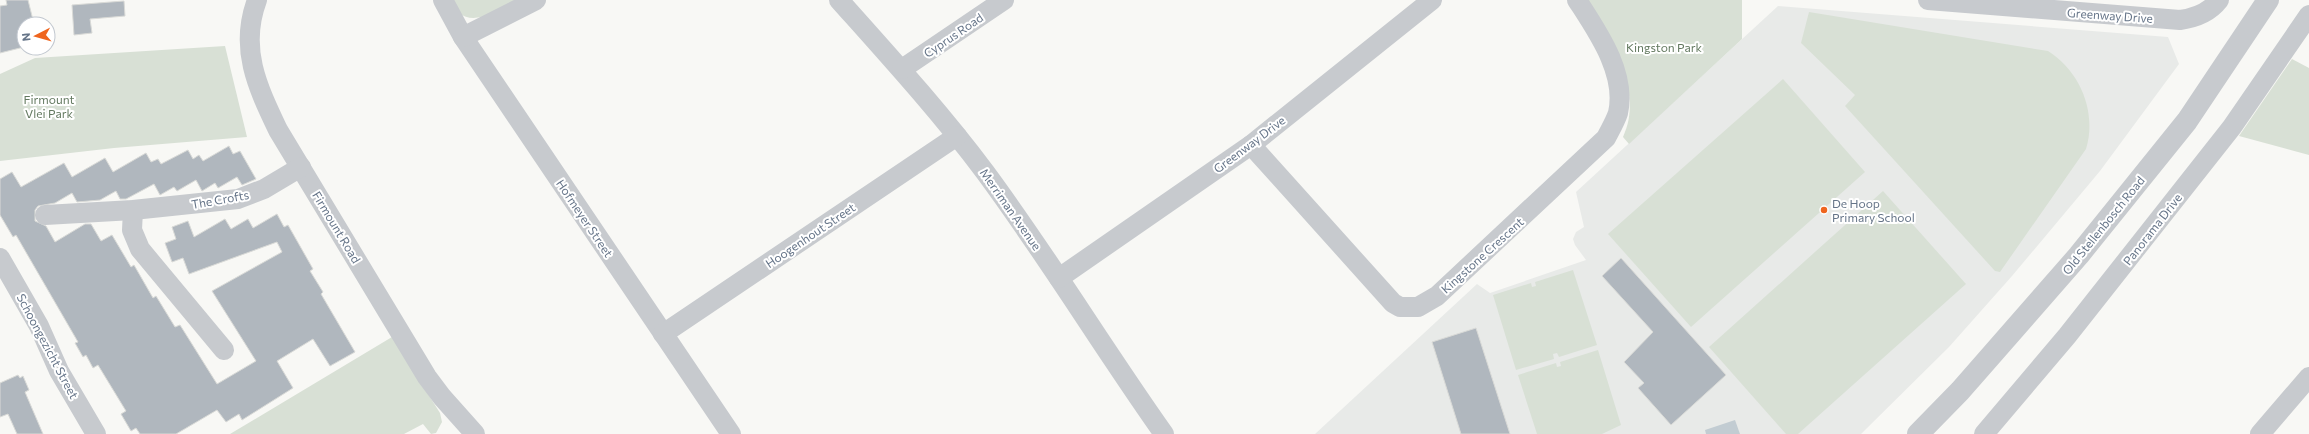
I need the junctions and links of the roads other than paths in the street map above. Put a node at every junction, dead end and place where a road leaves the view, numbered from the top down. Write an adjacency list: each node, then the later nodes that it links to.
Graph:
1 (257, 0): 16 (street, Firmount Road)
2 (443, 0): 12 (street, Hofmeyer Street)
3 (536, 0): 12 (street)
4 (839, 0): 13 (street, Merriman Avenue)
5 (1004, 0): 13 (street, Cyprus Road)
6 (1432, 0): 15 (street, Greenway Drive)
7 (1577, 0): 15 (street, Kingstone Crescent)
8 (2268, 0): 28 (street, Old Stellenbosch Road)
9 (1940, 1): 10 (street, Greenway Drive)
10 (2217, 2)
11 (2309, 15): 29 (street, Panorama Drive)
12 (463, 37): 21 (street, Hofmeyer Street)
13 (902, 69): 14 (street, Merriman Avenue)
14 (957, 136): 20 (street, Merriman Avenue); 21 (street, Hoogenhout Street)
15 (1251, 145): 20 (street, Greenway Drive)
16 (301, 167): 17 (street, The Crofts); 26 (street, Firmount Road)
17 (133, 210): 18 (street, The Crofts); 22 (street)
18 (45, 215)
19 (0, 258): 25 (street, Schoongezicht Street)
20 (1059, 278): 27 (street, Merriman Avenue)
21 (663, 334): 24 (street, Hofmeyer Street)
22 (224, 350)
23 (2309, 377): 30 (street)
24 (722, 431)
25 (96, 434)
26 (475, 434)
27 (1164, 434)
28 (1918, 434)
29 (1984, 434)
30 (2260, 434)

